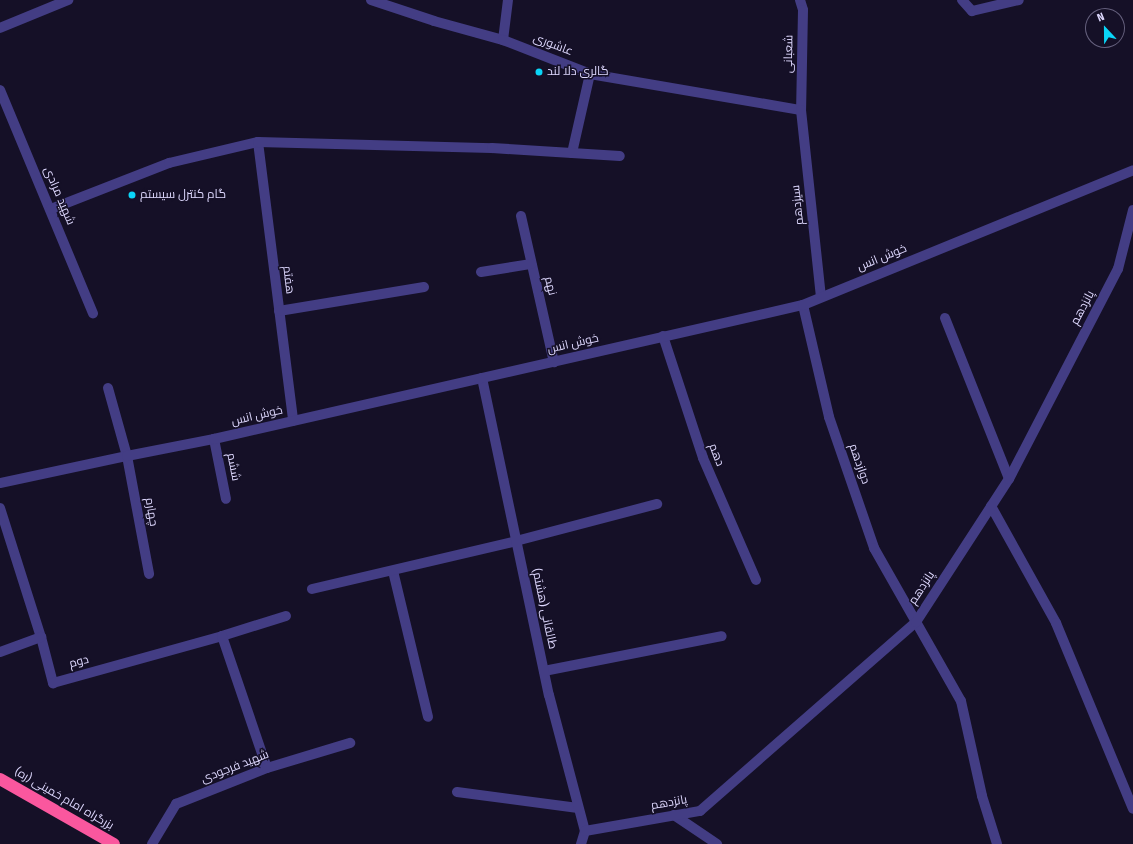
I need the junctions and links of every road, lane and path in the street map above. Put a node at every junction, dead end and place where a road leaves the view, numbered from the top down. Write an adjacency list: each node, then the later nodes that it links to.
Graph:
1 (68, 0): 7 (street)
2 (371, 0): 8 (street, عاشوری)
3 (508, 0): 8 (street)
4 (800, 0): 11 (street, شعبانی)
5 (962, 0): 6 (street)
6 (1019, 0)
7 (0, 28)
8 (503, 40): 9 (street, عاشوری)
9 (590, 74): 11 (street, عاشوری); 13 (street)
10 (0, 90): 16 (street, شهید مرادی)
11 (801, 110): 22 (street, سیزدهم)
12 (258, 142): 13 (street); 16 (street); 24 (street, هفتم)
13 (572, 153): 14 (street)
14 (620, 156)
15 (1133, 170): 22 (street, خوش انس)
16 (51, 209): 25 (street, شهید مرادی)
17 (1133, 210): 34 (street, پانزدهم)
18 (521, 216): 19 (street, نهم)
19 (531, 264): 20 (street); 28 (street, نهم)
20 (481, 272)
21 (424, 287): 24 (street)
22 (821, 297): 23 (street, خوش انس)
23 (803, 304): 27 (street, خوش انس); 46 (street, دوازدهم)
24 (279, 311): 31 (street, هفتم)
25 (93, 313)
26 (945, 318): 34 (street)
27 (663, 336): 28 (street, خوش انس); 43 (street, دهم)
28 (554, 362): 29 (street, خوش انس)
29 (482, 378): 31 (street, خوش انس); 40 (street, طالقانی (هشتم))
30 (108, 388): 33 (street, چهارم)
31 (293, 421): 32 (street, خوش انس)
32 (214, 439): 33 (street, خوش انس); 36 (street, ششم)
33 (127, 456): 35 (street, خوش انس); 42 (street, چهارم)
34 (1009, 479): 38 (street, پانزدهم)
35 (0, 483)
36 (226, 499)
37 (657, 504): 40 (street)
38 (991, 506): 46 (street, پانزدهم); 58 (street)
39 (0, 508): 49 (street, دوم)
40 (516, 541): 41 (street); 51 (street, طالقانی (هشتم))
41 (393, 571): 44 (street); 52 (street)
42 (149, 574)
43 (756, 580)
44 (312, 589)
45 (286, 616): 47 (street, دوم)
46 (916, 622): 59 (street, پانزدهم); 65 (street, دوازدهم)
47 (222, 636): 49 (street, دوم); 54 (street)
48 (722, 636): 51 (street)
49 (41, 637): 50 (street)
50 (0, 652)
51 (544, 671): 57 (street, طالقانی (هشتم))
52 (428, 717)
53 (350, 743): 54 (street, شهید فرجودی)
54 (267, 768): 62 (street, شهید فرجودی)
55 (0, 779): 61 (highway, بزرگراه امام خمینی (ره))
56 (457, 792): 57 (street)
57 (578, 808): 60 (street, طالقانی (هشتم))
58 (1133, 809)
59 (674, 815): 60 (street, پانزدهم); 64 (street)
60 (585, 831): 63 (street)
61 (114, 844)
62 (152, 844)
63 (581, 844)
64 (716, 844)
65 (997, 844)

